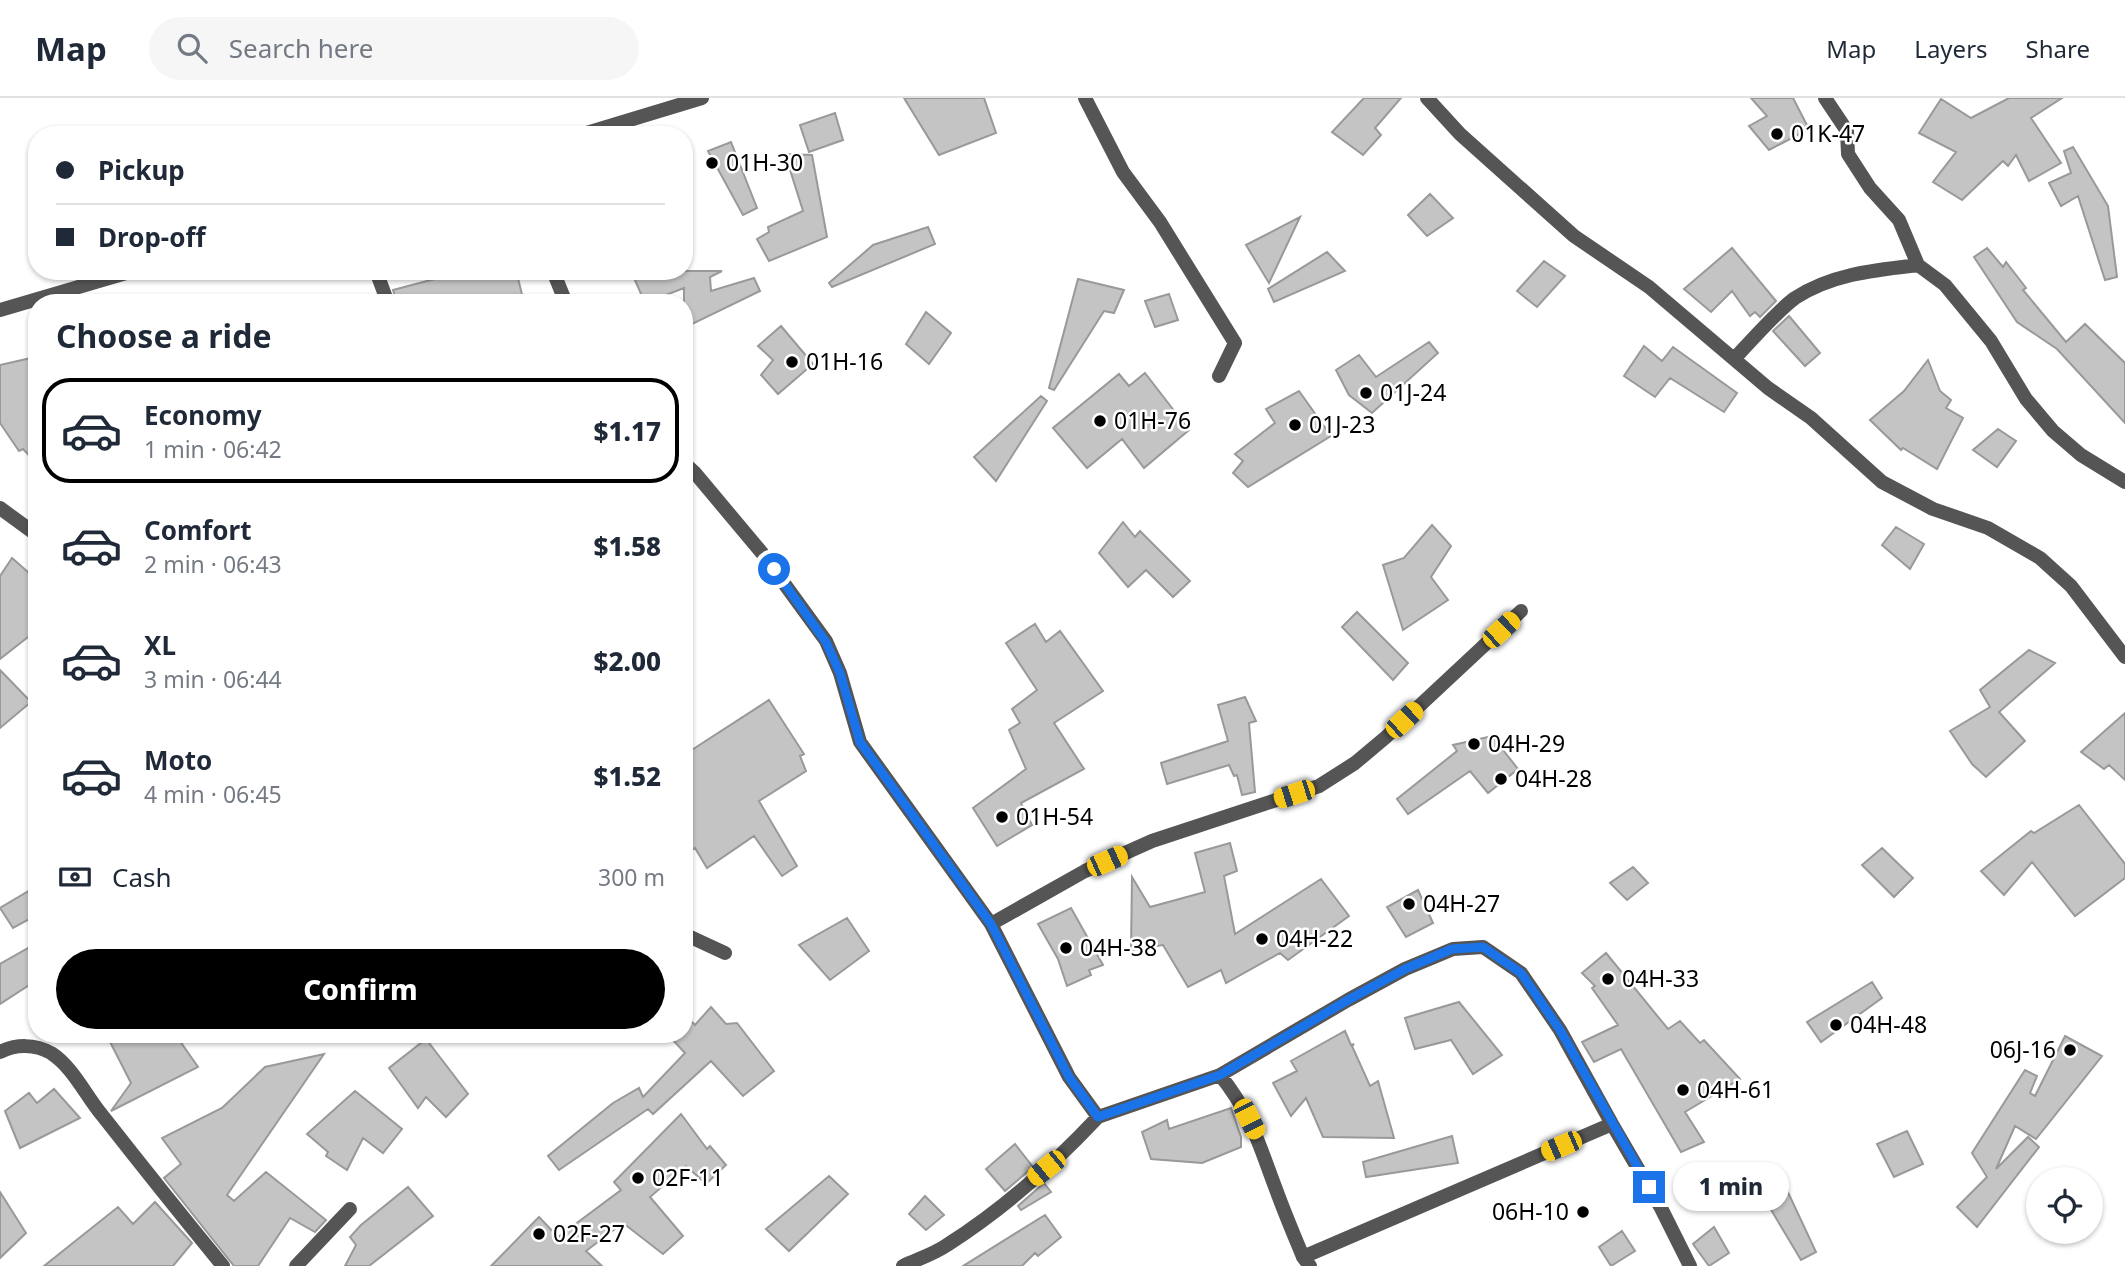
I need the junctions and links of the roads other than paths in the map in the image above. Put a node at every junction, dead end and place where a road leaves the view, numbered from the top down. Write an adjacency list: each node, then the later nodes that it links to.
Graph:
1 (702, 98): 5 (street)
2 (1085, 98): 12 (street)
3 (1427, 98): 11 (street)
4 (1825, 98): 6 (street)
5 (610, 126)
6 (1918, 265): 11 (street); 14 (street)
7 (102, 280): 8 (street)
8 (55, 294)
9 (28, 302): 10 (street)
10 (0, 310)
11 (1734, 359): 18 (street)
12 (1219, 376)
13 (693, 470): 19 (street)
14 (2125, 482)
15 (0, 508): 16 (street)
16 (28, 528)
17 (1521, 611): 19 (street)
18 (2125, 657)
19 (991, 924): 24 (street)
20 (693, 938): 21 (street)
21 (724, 953)
22 (0, 1052): 28 (street)
23 (1220, 1075): 24 (street); 25 (street); 27 (street)
24 (1098, 1117): 30 (street)
25 (1612, 1124): 27 (street); 31 (street)
26 (350, 1209): 29 (street)
27 (1306, 1261)
28 (223, 1266)
29 (296, 1266)
30 (903, 1266)
31 (1690, 1266)

